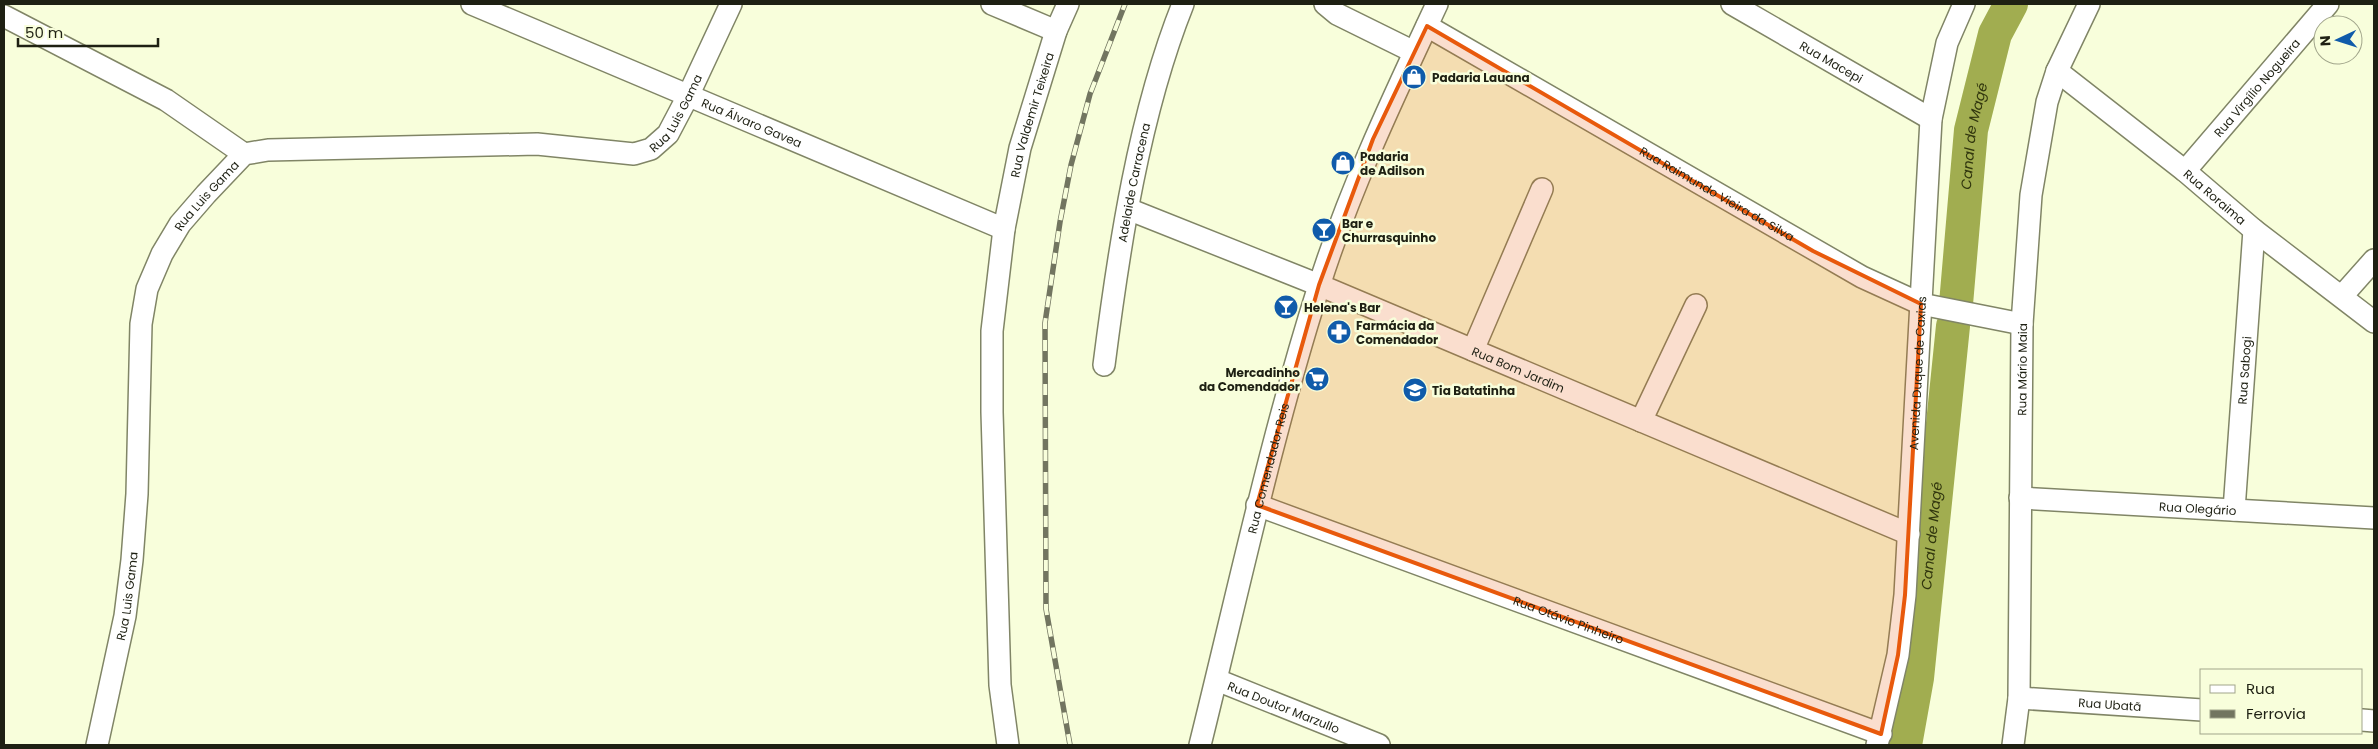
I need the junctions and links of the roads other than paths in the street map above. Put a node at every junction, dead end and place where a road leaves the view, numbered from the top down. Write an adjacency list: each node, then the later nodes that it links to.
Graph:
1 (472, 4): 17 (street, Rua Álvaro Gavea)
2 (731, 4): 17 (street, Rua Luis Gama)
3 (992, 4): 14 (street)
4 (1068, 4): 14 (street, Rua Valdemir Teixeira)
5 (1183, 4): 22 (street, Adelaide Carracena)
6 (1325, 4): 15 (street)
7 (1437, 4): 13 (street, Rua Comendador Reis)
8 (1732, 4): 18 (street, Rua Macepi)
9 (1964, 4): 18 (street, Avenida Duque de Caxias)
10 (2090, 4): 16 (street, Rua Mário Maia)
11 (2328, 4): 20 (street, Rua Virgílio Nogueira)
12 (4, 16): 19 (street)
13 (1427, 26): 15 (street, Rua Comendador Reis); 28 (street, Rua Raimundo Vieira da Silva)
14 (1056, 31): 23 (street, Rua Valdemir Teixeira)
15 (1414, 52): 26 (street, Rua Comendador Reis)
16 (2057, 71): 20 (street, Rua Roraima); 31 (street, Rua Mário Maia)
17 (688, 96): 19 (street, Rua Luis Gama); 23 (street, Rua Álvaro Gavea)
18 (1931, 120): 28 (street, Avenida Duque de Caxias)
19 (244, 154): 44 (street, Rua Luis Gama)
20 (2185, 171): 24 (street, Rua Roraima)
21 (1542, 189): 32 (street)
22 (1128, 209): 26 (street, Rua Bom Jardim); 33 (street, Adelaide Carracena)
23 (1004, 229): 45 (street, Rua Valdemir Teixeira)
24 (2254, 230): 27 (street, Rua Roraima); 37 (street, Rua Sabogi)
25 (2374, 260): 27 (street)
26 (1319, 285): 32 (street, Rua Bom Jardim); 36 (street, Rua Comendador Reis)
27 (2342, 296): 30 (street, Rua Roraima)
28 (1921, 304): 31 (street, Rua Raimundo Vieira da Silva); 39 (street, Avenida Duque de Caxias)
29 (1696, 305): 34 (street)
30 (2374, 322)
31 (2022, 324): 35 (street, Rua Mário Maia)
32 (1473, 350): 34 (street, Rua Bom Jardim)
33 (1104, 365)
34 (1642, 421): 39 (street, Rua Bom Jardim)
35 (2020, 498): 37 (street, Rua Olegário); 41 (street, Rua Mário Maia)
36 (1257, 505): 40 (street, Rua Comendador Reis); 43 (street, Rua Otávio Pinheiro)
37 (2234, 510): 38 (street, Rua Olegário)
38 (2374, 518)
39 (1908, 534): 43 (street, Avenida Duque de Caxias)
40 (1216, 680): 46 (street, Rua Comendador Reis); 47 (street, Rua Doutor Marzullo)
41 (2019, 698): 42 (street, Rua Ubatã); 48 (street, Rua Mário Maia)
42 (2200, 710)
43 (1879, 740)
44 (96, 745)
45 (1008, 745)
46 (1200, 745)
47 (1379, 745)
48 (2012, 745)

